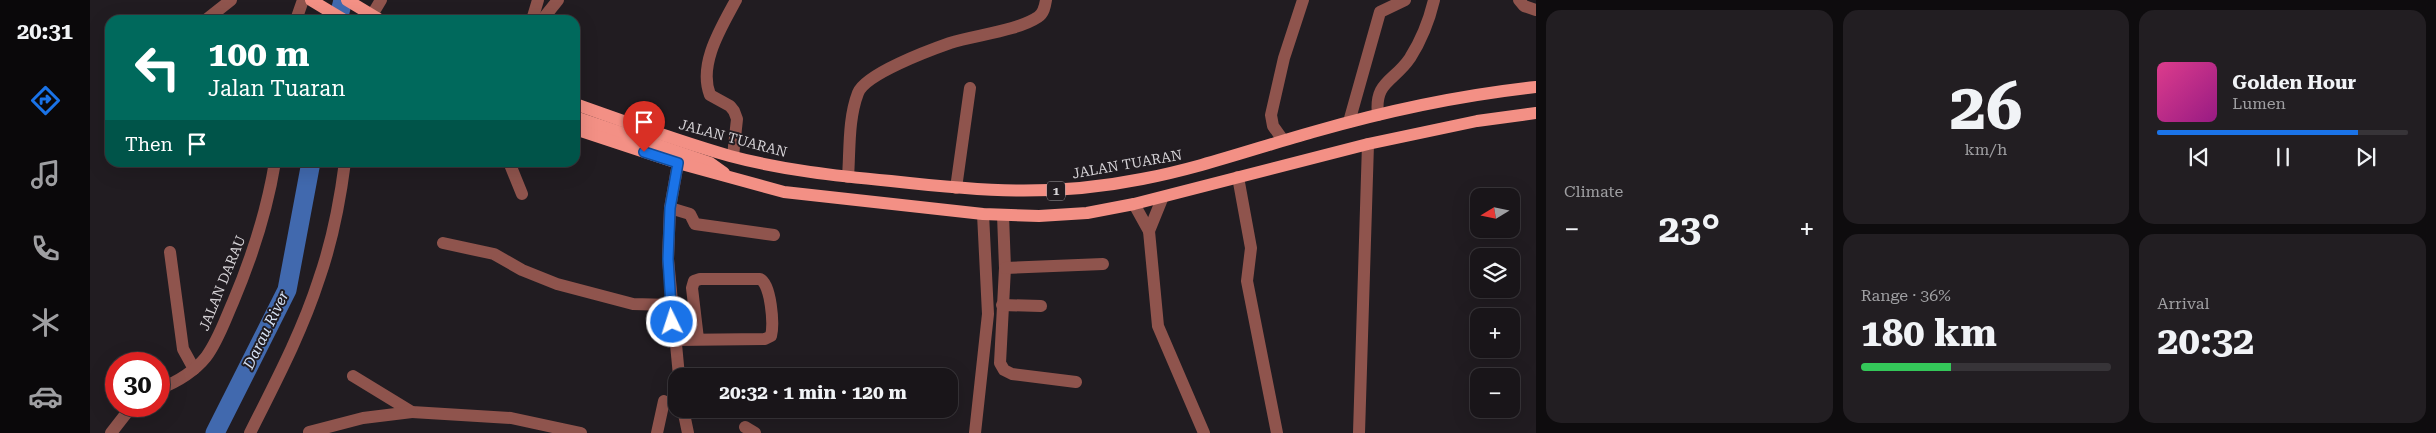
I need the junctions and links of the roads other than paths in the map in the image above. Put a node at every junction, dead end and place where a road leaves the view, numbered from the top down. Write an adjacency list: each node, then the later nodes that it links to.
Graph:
1 (231, 0): 16 (street)
2 (303, 0): 17 (street)
3 (311, 0): 18 (main road)
4 (347, 0): 19 (main road)
5 (381, 0): 20 (street)
6 (538, 0): 21 (street)
7 (558, 0): 22 (street)
8 (736, 0): 33 (street)
9 (1046, 0): 38 (street)
10 (1303, 0): 31 (street)
11 (1405, 0): 14 (street)
12 (1434, 0): 27 (street)
13 (1519, 0): 15 (street)
14 (1391, 3): 29 (street)
15 (1536, 10)
16 (212, 15)
17 (298, 15)
18 (336, 15)
19 (371, 15)
20 (377, 15)
21 (534, 15)
22 (546, 15)
23 (970, 88): 41 (street)
24 (1536, 88): 27 (main road, JALAN TUARAN / 1)
25 (580, 106): 33 (main road, JALAN TUARAN / 1)
26 (1536, 113): 32 (main road, 1)
27 (1378, 115): 29 (main road, JALAN TUARAN / 1)
28 (580, 119): 40 (main road)
29 (1349, 122): 31 (main road, JALAN TUARAN / 1)
30 (580, 131): 34 (main road, 1)
31 (1283, 140): 41 (main road, JALAN TUARAN / 1)
32 (1368, 144): 39 (main road, 1); 77 (street)
33 (733, 156): 38 (main road, JALAN TUARAN / 1)
34 (678, 163): 40 (main road, 1); 45 (street)
35 (274, 167): 60 (street, JALAN DARAU)
36 (344, 167): 71 (street)
37 (511, 167): 42 (street)
38 (848, 177): 41 (main road, JALAN TUARAN / 1)
39 (1238, 177): 43 (main road, 1); 76 (street)
40 (729, 178): 46 (main road, 1)
41 (956, 188)
42 (522, 194)
43 (1162, 198): 44 (main road, 1); 48 (street)
44 (1134, 204): 47 (main road, 1); 48 (street)
45 (670, 208): 49 (street); 54 (street)
46 (983, 214): 47 (main road, 1); 74 (street)
47 (1003, 215): 53 (street)
48 (1149, 231): 75 (street)
49 (774, 235)
50 (443, 243): 54 (street)
51 (170, 252): 60 (street)
52 (1103, 264): 53 (street)
53 (1005, 268): 55 (street)
54 (671, 305): 58 (street)
55 (1002, 305): 56 (street); 62 (street)
56 (1041, 306)
57 (698, 339): 57 (street); 58 (street)
58 (674, 340): 59 (street)
59 (678, 368)
60 (194, 369): 63 (street, JALAN DARAU)
61 (353, 376): 65 (street)
62 (1076, 382)
63 (170, 384)
64 (664, 401): 73 (street)
65 (412, 412): 68 (street); 72 (street)
66 (123, 417): 70 (street)
67 (684, 418): 69 (street)
68 (309, 432)
69 (685, 432)
70 (111, 433)
71 (250, 433)
72 (581, 433)
73 (657, 433)
74 (975, 433)
75 (1204, 433)
76 (1277, 433)
77 (1360, 433)

